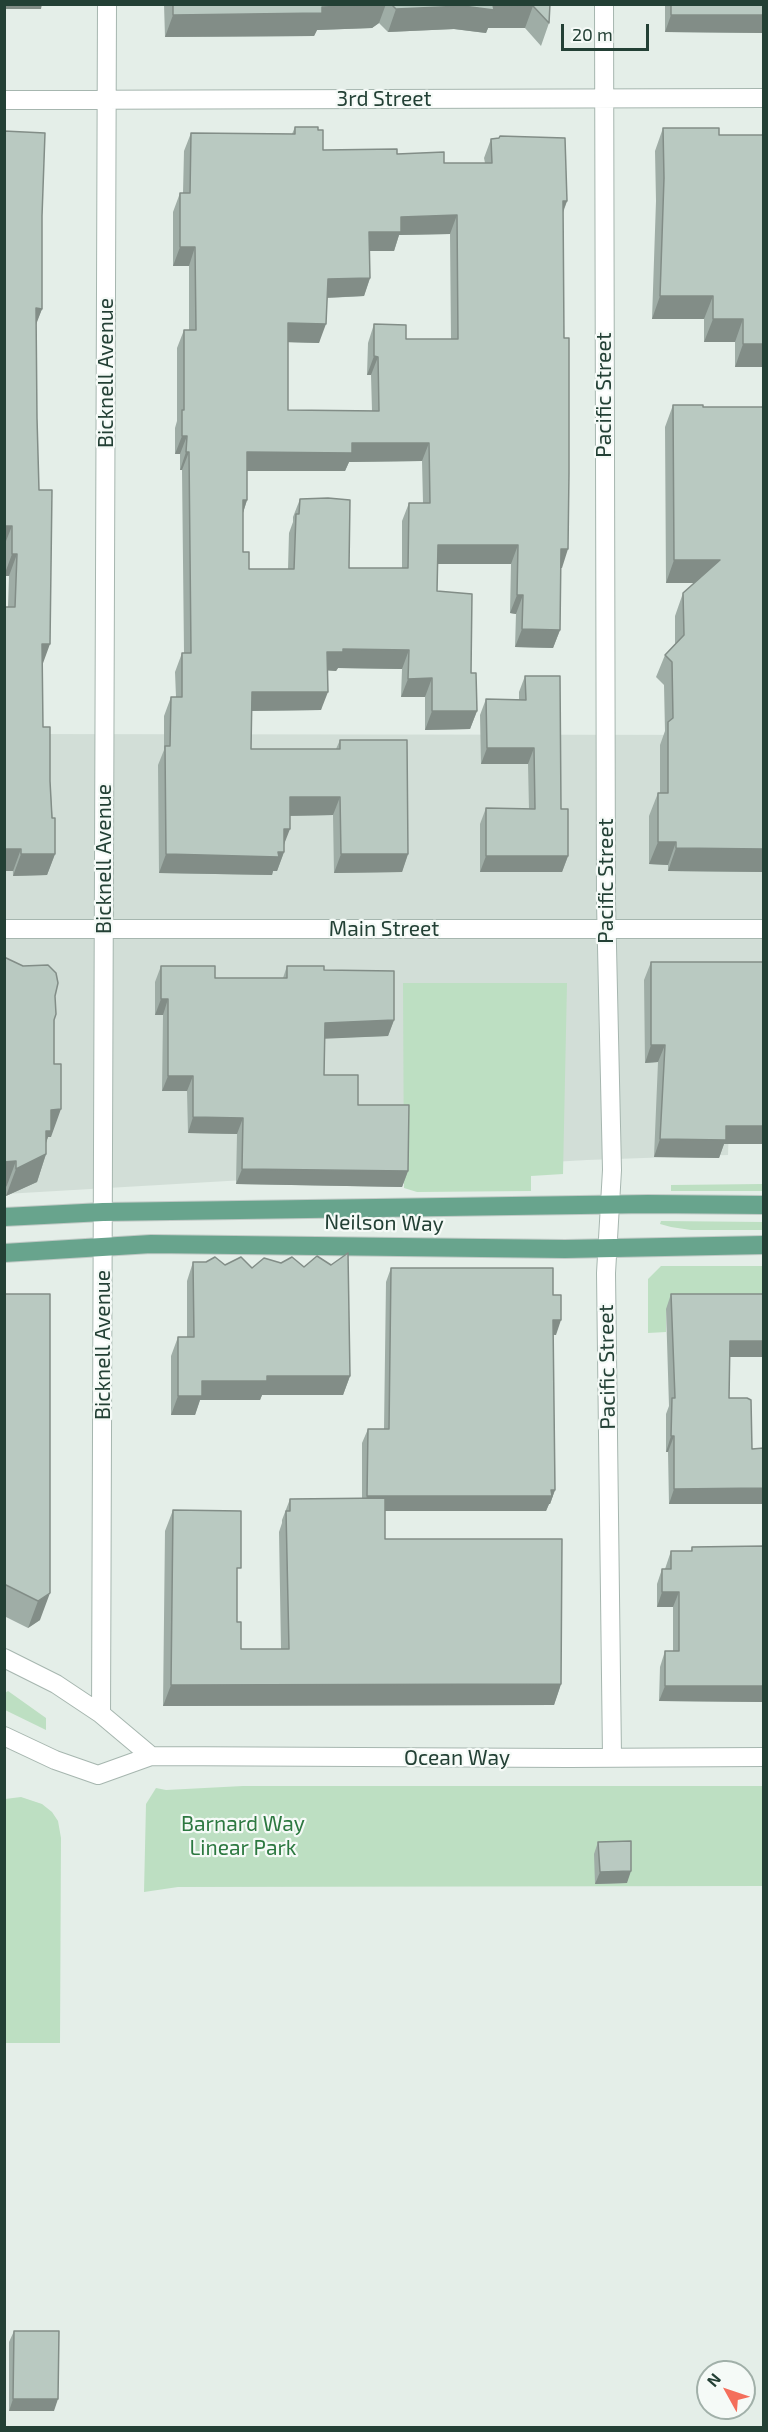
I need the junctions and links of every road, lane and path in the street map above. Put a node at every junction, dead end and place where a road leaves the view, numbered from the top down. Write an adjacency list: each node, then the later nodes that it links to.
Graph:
1 (107, 4): 6 (street, Bicknell Avenue)
2 (604, 4): 3 (street, Pacific Street)
3 (603, 98): 4 (street, 3rd Street); 6 (street, 3rd Street); 9 (street, Pacific Street)
4 (764, 98)
5 (4, 100): 6 (street, 3rd Street)
6 (107, 100): 8 (street, Bicknell Avenue)
7 (4, 928): 8 (street, Main Street)
8 (104, 928): 9 (street, Main Street); 14 (street, Bicknell Avenue)
9 (606, 929): 10 (street, Main Street); 12 (street, Pacific Street)
10 (764, 929)
11 (764, 1205): 12 (main road, Neilson Way)
12 (609, 1213): 14 (main road, Neilson Way); 17 (street, Pacific Street)
13 (4, 1217): 14 (main road, Neilson Way)
14 (103, 1219): 16 (street, Bicknell Avenue)
15 (764, 1245): 17 (main road, Neilson Way)
16 (103, 1247): 17 (main road, Neilson Way); 18 (main road, Neilson Way); 20 (street, Bicknell Avenue)
17 (607, 1247): 23 (street, Pacific Street)
18 (4, 1252)
19 (4, 1658): 20 (street)
20 (101, 1714): 22 (street)
21 (4, 1736): 22 (street, Ocean Way)
22 (151, 1756): 23 (street, Ocean Way)
23 (612, 1757): 24 (street, Ocean Way)
24 (764, 1757)

